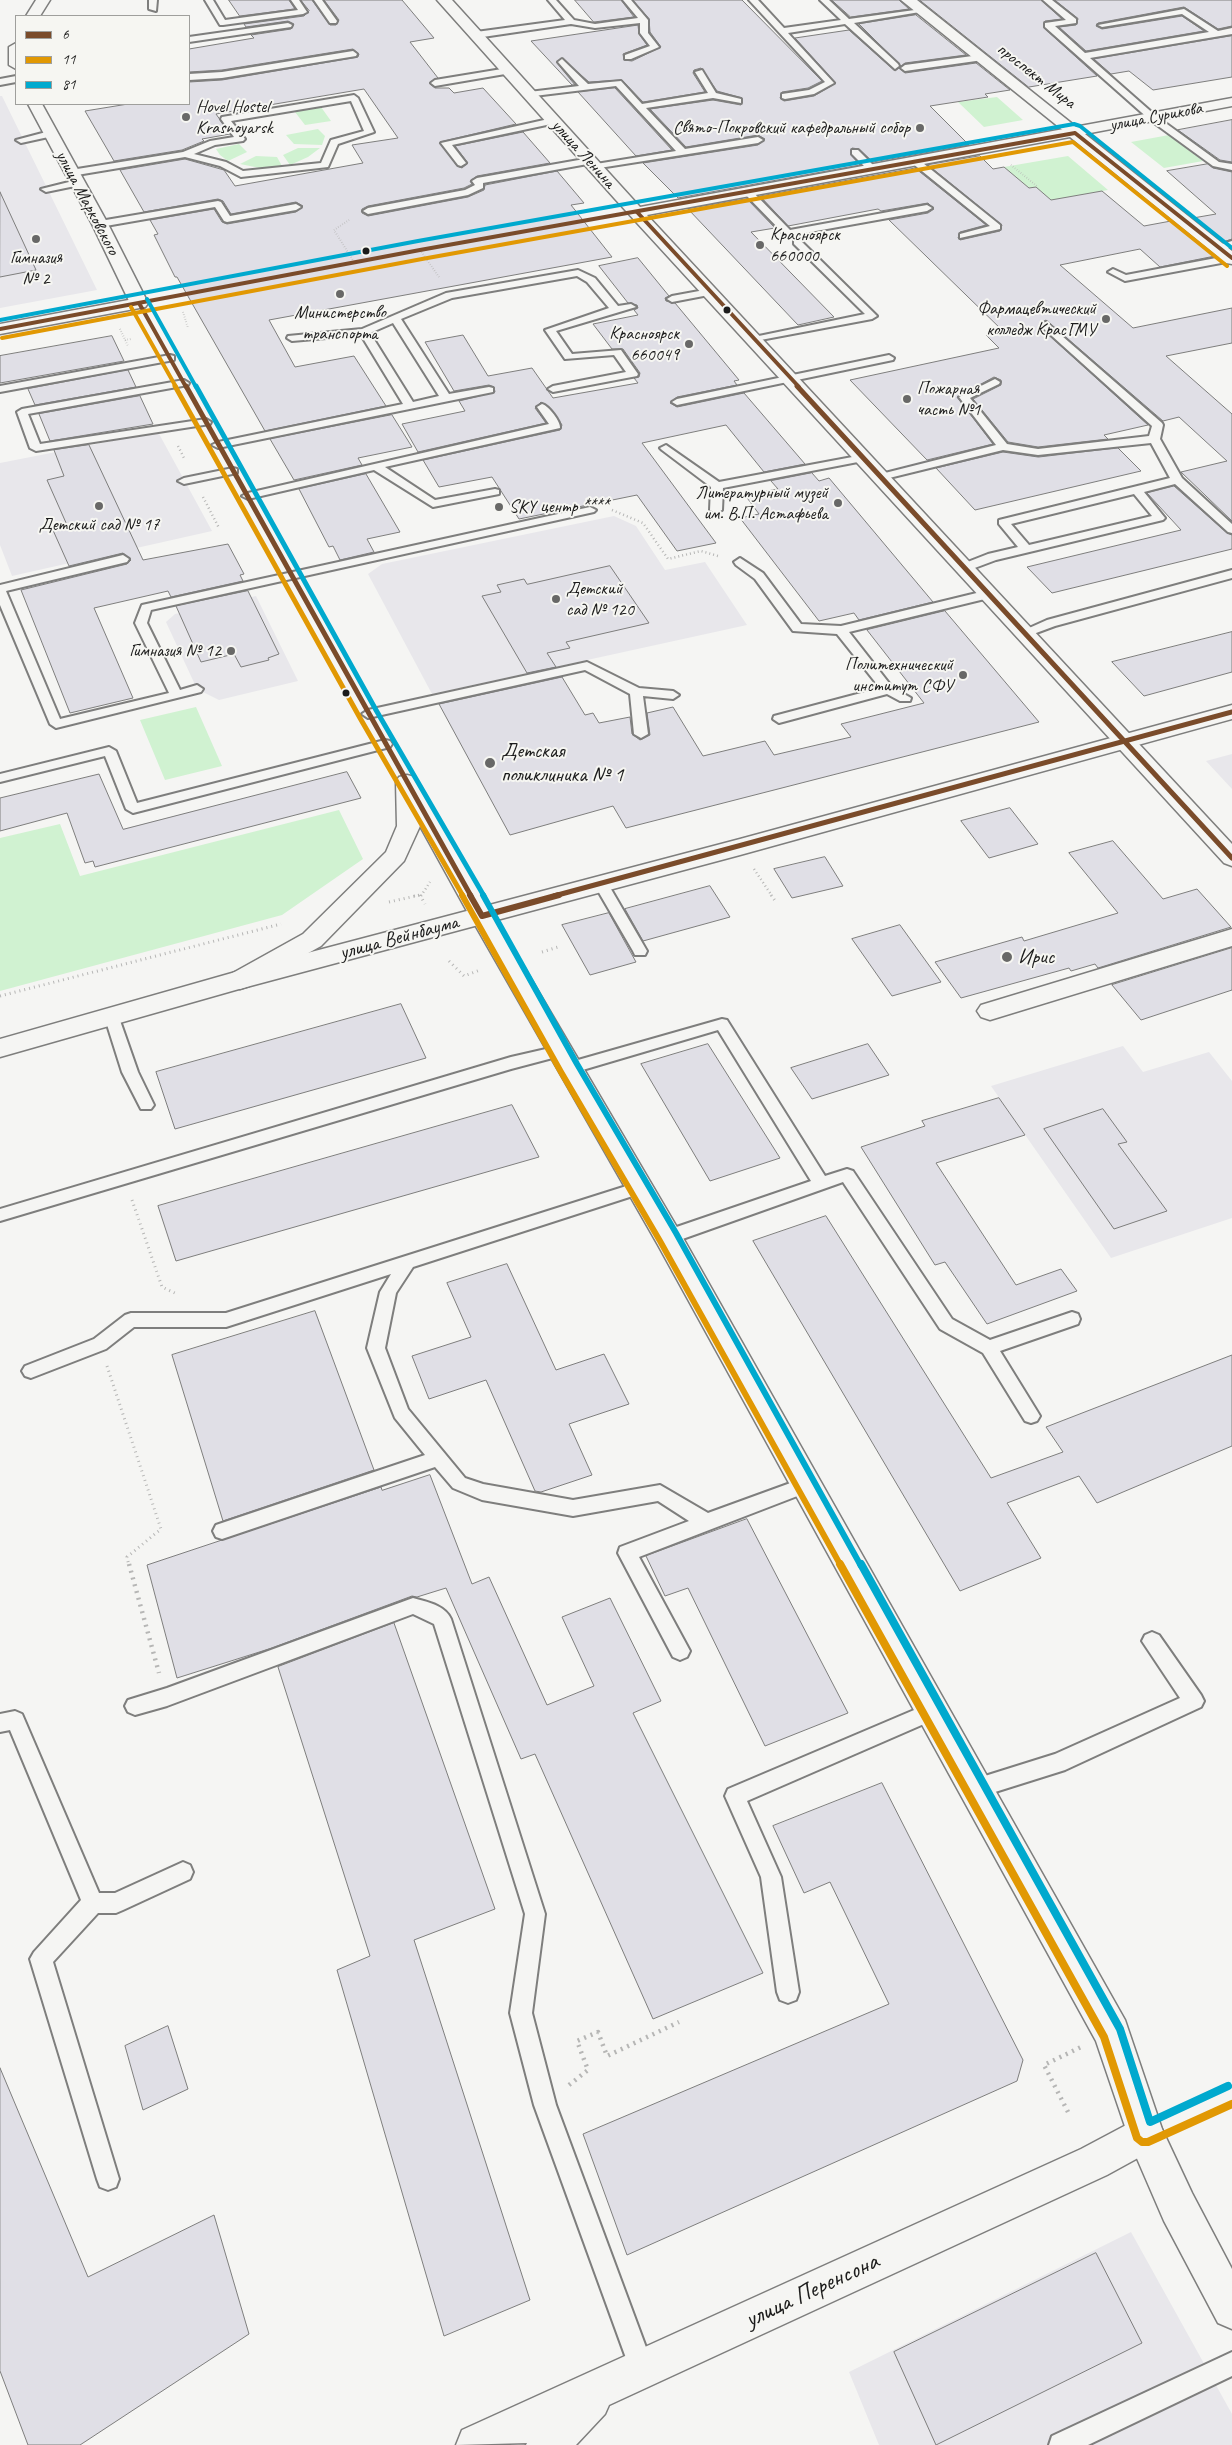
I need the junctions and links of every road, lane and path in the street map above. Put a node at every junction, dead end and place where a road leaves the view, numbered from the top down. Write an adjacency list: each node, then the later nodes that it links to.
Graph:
1 (43, 0): 13 (main road)
2 (209, 0): 3 (lane)
3 (295, 0)
4 (318, 0): 15 (lane)
5 (444, 0): 23 (main road, улица Ленина)
6 (552, 0): 16 (lane)
7 (627, 0): 14 (lane)
8 (753, 0): 20 (lane)
9 (824, 0): 17 (lane)
10 (908, 0): 12 (main road, проспект Мира)
11 (1047, 0): 26 (lane)
12 (922, 11): 17 (lane); 28 (main road, проспект Мира)
13 (33, 15)
14 (644, 20): 16 (lane); 27 (lane)
15 (333, 21)
16 (571, 22): 23 (lane)
17 (847, 22): 20 (lane); 30 (lane)
18 (292, 24): 24 (lane)
19 (1102, 25): 22 (lane)
20 (782, 31): 41 (lane)
21 (1232, 31): 22 (lane)
22 (1215, 33): 26 (lane)
23 (476, 35): 32 (main road, улица Ленина)
24 (190, 40)
25 (354, 54): 34 (lane)
26 (1084, 56): 46 (lane)
27 (628, 57)
28 (980, 58): 31 (lane); 48 (main road, проспект Мира)
29 (562, 62): 38 (lane)
30 (895, 66)
31 (906, 68)
32 (508, 71): 37 (lane); 39 (main road, улица Ленина)
33 (699, 72): 40 (lane)
34 (190, 77)
35 (15, 79): 36 (lane)
36 (0, 82)
37 (435, 83)
38 (586, 88): 39 (lane); 45 (lane)
39 (529, 95): 47 (main road, улица Ленина)
40 (713, 95): 42 (lane); 45 (lane)
41 (784, 96)
42 (738, 101)
43 (1232, 102): 46 (main road, улица Сурикова)
44 (36, 105): 49 (main road, улица Марковского)
45 (638, 107): 52 (lane)
46 (1153, 118): 48 (main road, улица Сурикова); 59 (lane)
47 (554, 121): 56 (lane); 58 (main road, улица Ленина)
48 (1075, 133): 55 (main road, улица Сурикова); 72 (main road, проспект Мира)
49 (50, 134): 50 (lane); 61 (main road, улица Марковского)
50 (21, 140)
51 (758, 140): 52 (lane)
52 (682, 152): 58 (lane)
53 (855, 152): 60 (lane)
54 (185, 154): 54 (lane); 61 (lane)
55 (915, 161): 60 (main road, улица Сурикова); 70 (lane)
56 (461, 163)
57 (1009, 163): 62 (path)
58 (593, 164): 67 (lane); 68 (main road, улица Ленина)
59 (1232, 167)
60 (872, 169): 64 (main road, улица Сурикова)
61 (74, 178): 63 (lane); 69 (main road, улица Марковского)
62 (1038, 187)
63 (46, 189)
64 (747, 192): 66 (lane); 68 (main road, улица Сурикова)
65 (296, 206): 69 (lane)
66 (927, 208)
67 (368, 211): 75 (path)
68 (637, 212): 77 (main road, улица Ленина)
69 (100, 224): 86 (main road, улица Марковского)
70 (963, 236)
71 (797, 242): 91 (lane)
72 (1225, 245): 74 (main road, проспект Мира)
73 (420, 250): 78 (path)
74 (1232, 258): 76 (lane)
75 (354, 262)
76 (1113, 272)
77 (710, 292): 79 (lane); 91 (main road, улица Ленина)
78 (450, 295): 81 (lane); 83 (lane)
79 (672, 299)
80 (631, 307): 81 (lane)
81 (615, 309): 98 (lane)
82 (183, 312): 85 (path)
83 (395, 318): 87 (lane); 100 (lane)
84 (1046, 325): 105 (lane)
85 (188, 328)
86 (0, 329)
87 (364, 332): 88 (lane); 102 (lane)
88 (292, 338)
89 (130, 339): 90 (path)
90 (124, 340)
91 (754, 340): 94 (main road, улица Ленина)
92 (170, 358): 97 (lane)
93 (889, 358): 94 (lane)
94 (790, 378): 101 (lane); 109 (main road, улица Ленина)
95 (995, 382): 107 (lane)
96 (184, 383): 104 (lane)
97 (0, 389)
98 (553, 389)
99 (489, 390): 100 (lane)
100 (446, 398): 102 (lane)
101 (677, 402)
102 (410, 406): 106 (lane)
103 (542, 407): 110 (lane)
104 (206, 422)
105 (1154, 439): 107 (lane); 113 (lane)
106 (218, 445)
107 (1003, 447): 112 (lane)
108 (666, 448): 115 (lane)
109 (863, 458): 112 (main road, улица Ленина); 115 (lane)
110 (376, 466): 117 (lane); 118 (lane)
111 (233, 471): 114 (lane)
112 (881, 477): 126 (main road, улица Ленина)
113 (1177, 480): 116 (lane); 122 (lane)
114 (184, 482)
115 (717, 486): 121 (lane)
116 (1137, 490): 123 (lane); 123 (lane)
117 (495, 492)
118 (248, 496)
119 (610, 509): 125 (path)
120 (590, 510): 135 (lane)
121 (716, 510)
122 (1232, 530)
123 (1026, 548): 126 (lane)
124 (123, 559): 128 (lane)
125 (740, 562): 130 (lane)
126 (964, 568): 129 (main road, улица Ленина)
127 (1232, 574): 131 (lane)
128 (0, 590): 135 (lane)
129 (988, 594): 130 (lane); 131 (main road, улица Ленина)
130 (841, 630): 133 (lane)
131 (1024, 633): 142 (main road, улица Ленина)
132 (198, 689): 135 (lane)
133 (888, 690): 137 (lane); 140 (lane)
134 (636, 692): 136 (lane); 139 (lane); 141 (lane)
135 (176, 694)
136 (674, 695)
137 (905, 698)
138 (1232, 712): 142 (main road, улица Вейнбаума)
139 (368, 714)
140 (779, 719)
141 (641, 734)
142 (1124, 741): 145 (main road, улица Вейнбаума); 146 (main road, улица Ленина)
143 (385, 744): 144 (lane)
144 (0, 778)
145 (740, 847): 148 (main road, улица Вейнбаума); 150 (path)
146 (1232, 858)
147 (430, 882): 149 (path)
148 (601, 884): 153 (main road, улица Вейнбаума); 157 (lane)
149 (420, 895): 151 (path); 152 (path)
150 (776, 902)
151 (381, 904)
152 (426, 907)
153 (482, 916): 161 (main road, улица Вейнбаума); 161 (main road); 166 (main road)
154 (286, 923): 162 (path)
155 (1232, 938): 163 (main road)
156 (558, 947): 158 (path)
157 (640, 950)
158 (542, 952)
159 (449, 961): 160 (path)
160 (487, 967)
161 (239, 980): 164 (main road, улица Вейнбаума)
162 (0, 996)
163 (990, 1011)
164 (111, 1015): 165 (main road, улица Вейнбаума); 167 (lane)
165 (0, 1048)
166 (564, 1059): 168 (lane); 169 (lane); 170 (main road)
167 (146, 1105)
168 (125, 1178): 171 (lane); 174 (path)
169 (821, 1184): 172 (lane); 177 (lane)
170 (639, 1188): 172 (main road); 173 (lane)
171 (0, 1215)
172 (668, 1237): 181 (main road)
173 (407, 1262): 176 (lane); 180 (lane)
174 (178, 1295)
175 (1072, 1319): 177 (lane)
176 (100, 1344): 178 (lane); 186 (path)
177 (989, 1348): 179 (lane)
178 (31, 1371)
179 (1031, 1416)
180 (439, 1458): 182 (lane); 183 (lane)
181 (807, 1485): 182 (lane); 188 (main road)
182 (706, 1522): 185 (lane)
183 (222, 1531)
184 (1152, 1641): 190 (lane)
185 (680, 1651)
186 (160, 1675)
187 (135, 1706): 202 (lane)
188 (934, 1711): 190 (main road); 193 (lane)
189 (0, 1723): 192 (lane)
190 (976, 1788): 198 (main road)
191 (183, 1872): 192 (lane)
192 (93, 1903): 199 (lane)
193 (788, 1992)
194 (679, 2022): 196 (path)
195 (1088, 2044): 197 (path)
196 (588, 2070)
197 (1068, 2112)
198 (1145, 2134): 200 (main road); 202 (main road, улица Перенсона)
199 (108, 2179)
200 (1232, 2309)
201 (1232, 2364): 206 (lane)
202 (642, 2369): 203 (main road, улица Перенсона)
203 (606, 2385): 204 (main road, улица Перенсона); 205 (main road)
204 (477, 2445)
205 (547, 2445)
206 (1061, 2445)

